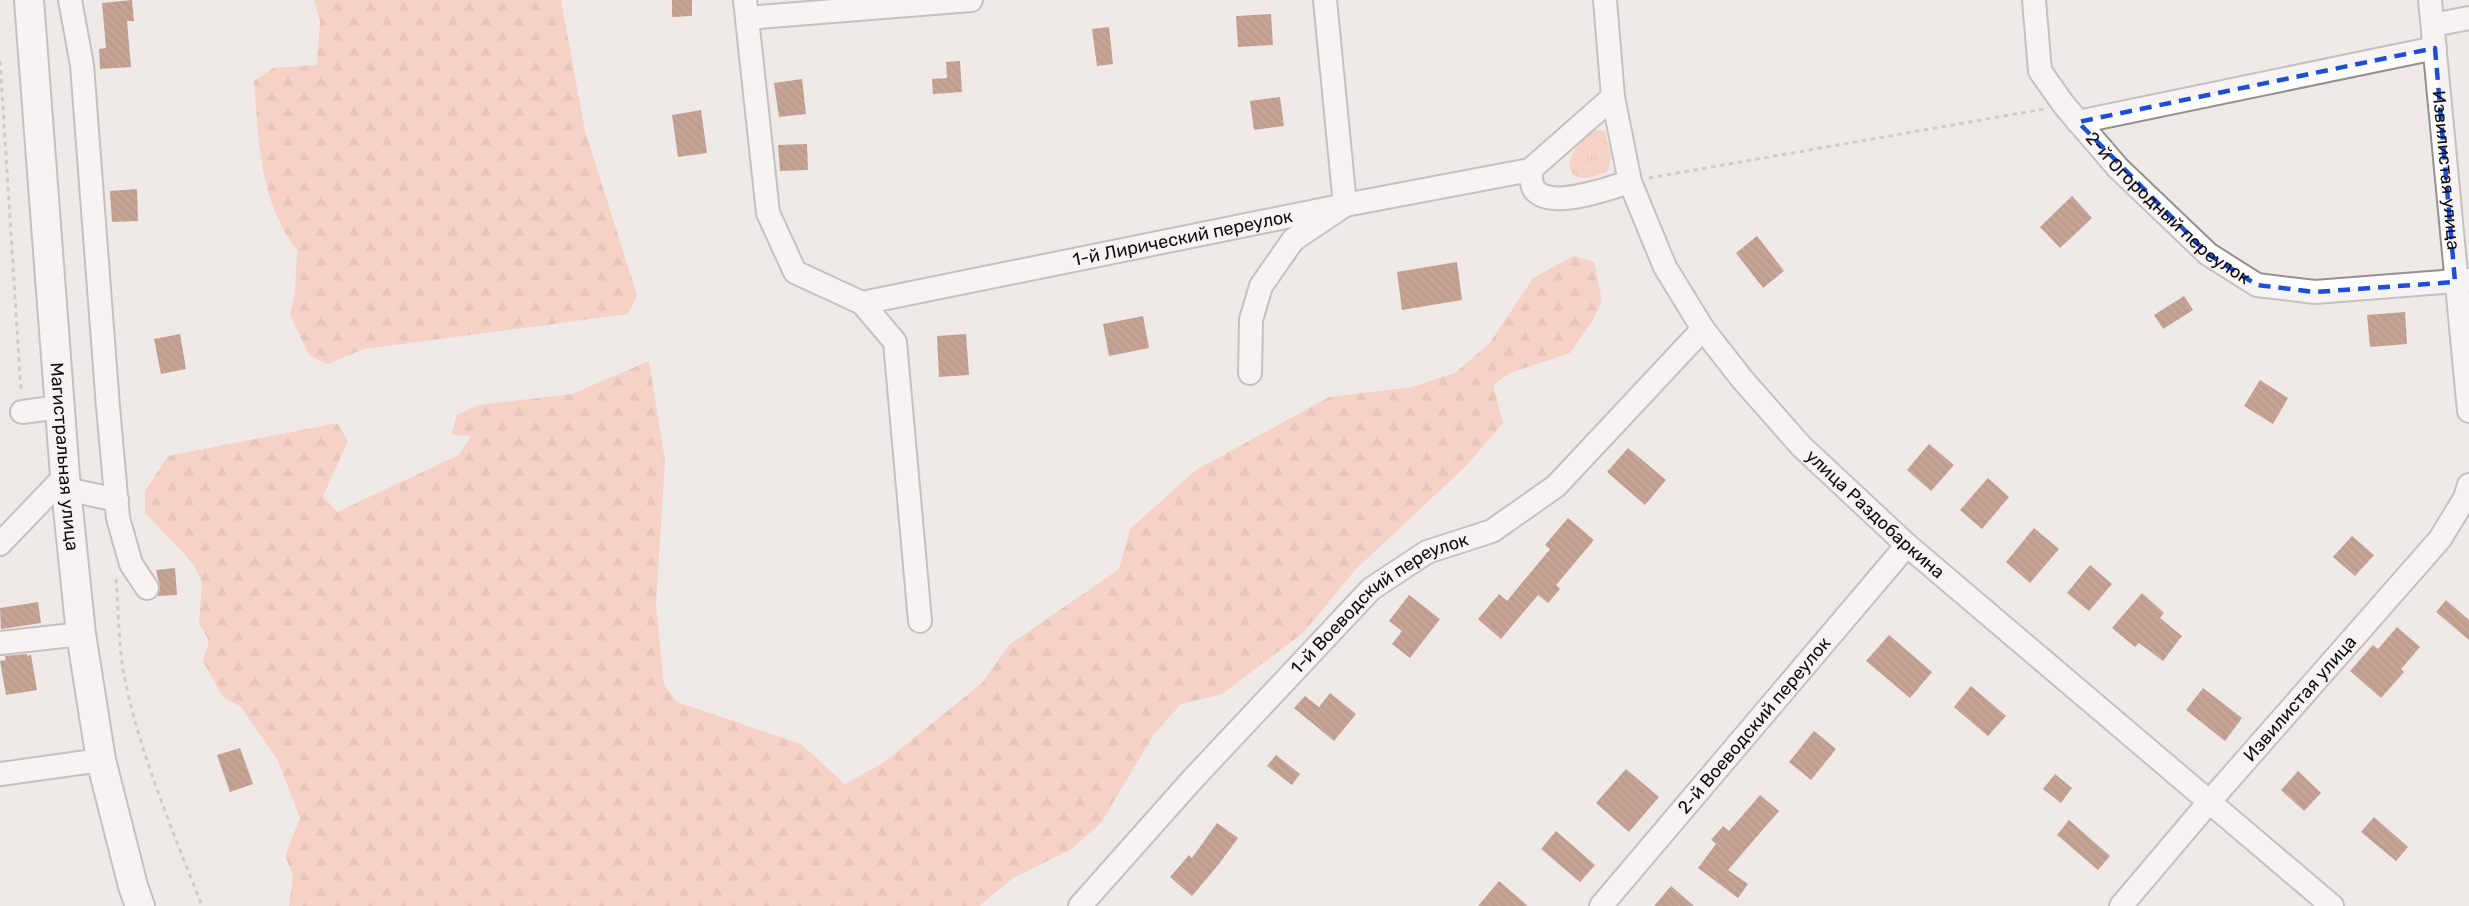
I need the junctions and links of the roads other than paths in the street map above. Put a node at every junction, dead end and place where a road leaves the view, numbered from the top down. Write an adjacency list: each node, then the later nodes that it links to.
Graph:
1 (29, 0): 21 (main road, Магистральная улица)
2 (70, 0): 26 (street)
3 (971, 0): 8 (street)
4 (1325, 0): 16 (street)
5 (1605, 0): 12 (street, улица Раздобаркина)
6 (2034, 0): 13 (street, 2-й Огородный переулок)
7 (2430, 0): 10 (street, Извилистая улица)
8 (746, 9): 18 (street)
9 (2469, 18): 10 (street)
10 (2433, 25): 11 (street, Извилистая улица)
11 (2435, 48): 13 (street); 17 (street, Извилистая улица)
12 (1613, 97): 14 (street); 15 (street, улица Раздобаркина)
13 (2071, 113): 17 (street, 2-й Огородный переулок)
14 (1530, 170): 15 (street); 16 (street, 1-й Лирический переулок)
15 (1630, 182): 19 (street, улица Раздобаркина)
16 (1345, 204): 18 (street, 1-й Лирический переулок); 20 (street)
17 (2462, 281): 22 (street, Извилистая улица)
18 (862, 303): 30 (street)
19 (1703, 329): 28 (street, улица Раздобаркина); 37 (street, 1-й Воеводский переулок)
20 (1250, 373)
21 (60, 407): 23 (street); 24 (main road, Магистральная улица)
22 (2469, 411)
23 (22, 412)
24 (66, 483): 26 (street); 27 (street); 31 (main road, Магистральная улица)
25 (2468, 494): 35 (street, Извилистая улица)
26 (117, 500): 29 (street)
27 (0, 544)
28 (1907, 544): 35 (street, улица Раздобаркина); 38 (street, 2-й Воеводский переулок)
29 (147, 588)
30 (920, 621)
31 (81, 634): 32 (street); 33 (main road, Магистральная улица)
32 (0, 642)
33 (101, 760): 34 (street); 36 (main road, Магистральная улица)
34 (0, 774)
35 (2210, 801): 39 (street, Извилистая улица); 40 (street, улица Раздобаркина)
36 (140, 906)
37 (1080, 906)
38 (1601, 906)
39 (2121, 906)
40 (2332, 906)

